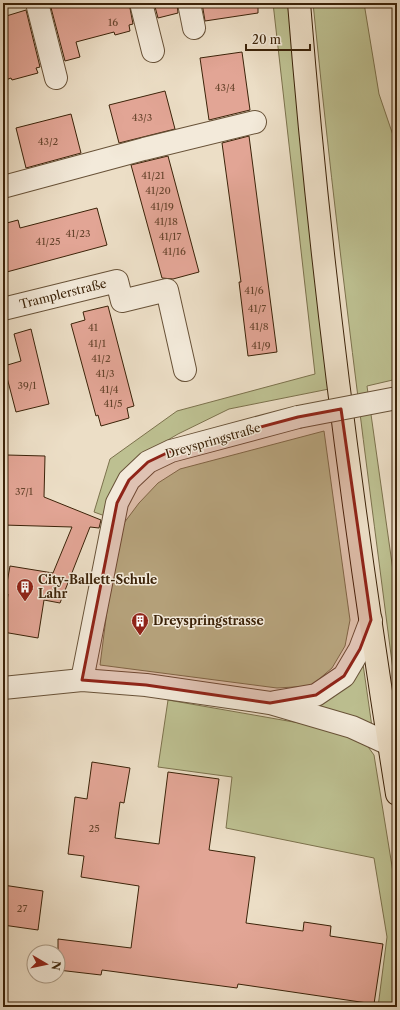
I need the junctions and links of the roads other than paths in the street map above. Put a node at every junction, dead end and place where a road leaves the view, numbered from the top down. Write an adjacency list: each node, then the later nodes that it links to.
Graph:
1 (37, 3): 7 (street)
2 (142, 3): 6 (street)
3 (190, 3): 5 (street)
4 (299, 3): 13 (main road)
5 (194, 28)
6 (153, 51)
7 (56, 78)
8 (256, 122): 9 (street)
9 (3, 187)
10 (3, 309): 11 (street, Tramplerstraße)
11 (185, 370)
12 (397, 398): 14 (street, Dreyspringstraße, bridge)
13 (371, 620): 16 (street); 17 (main road)
14 (82, 680): 15 (street); 16 (street)
15 (3, 688)
16 (270, 703): 17 (street)
17 (389, 744): 18 (main road)
18 (397, 794)

